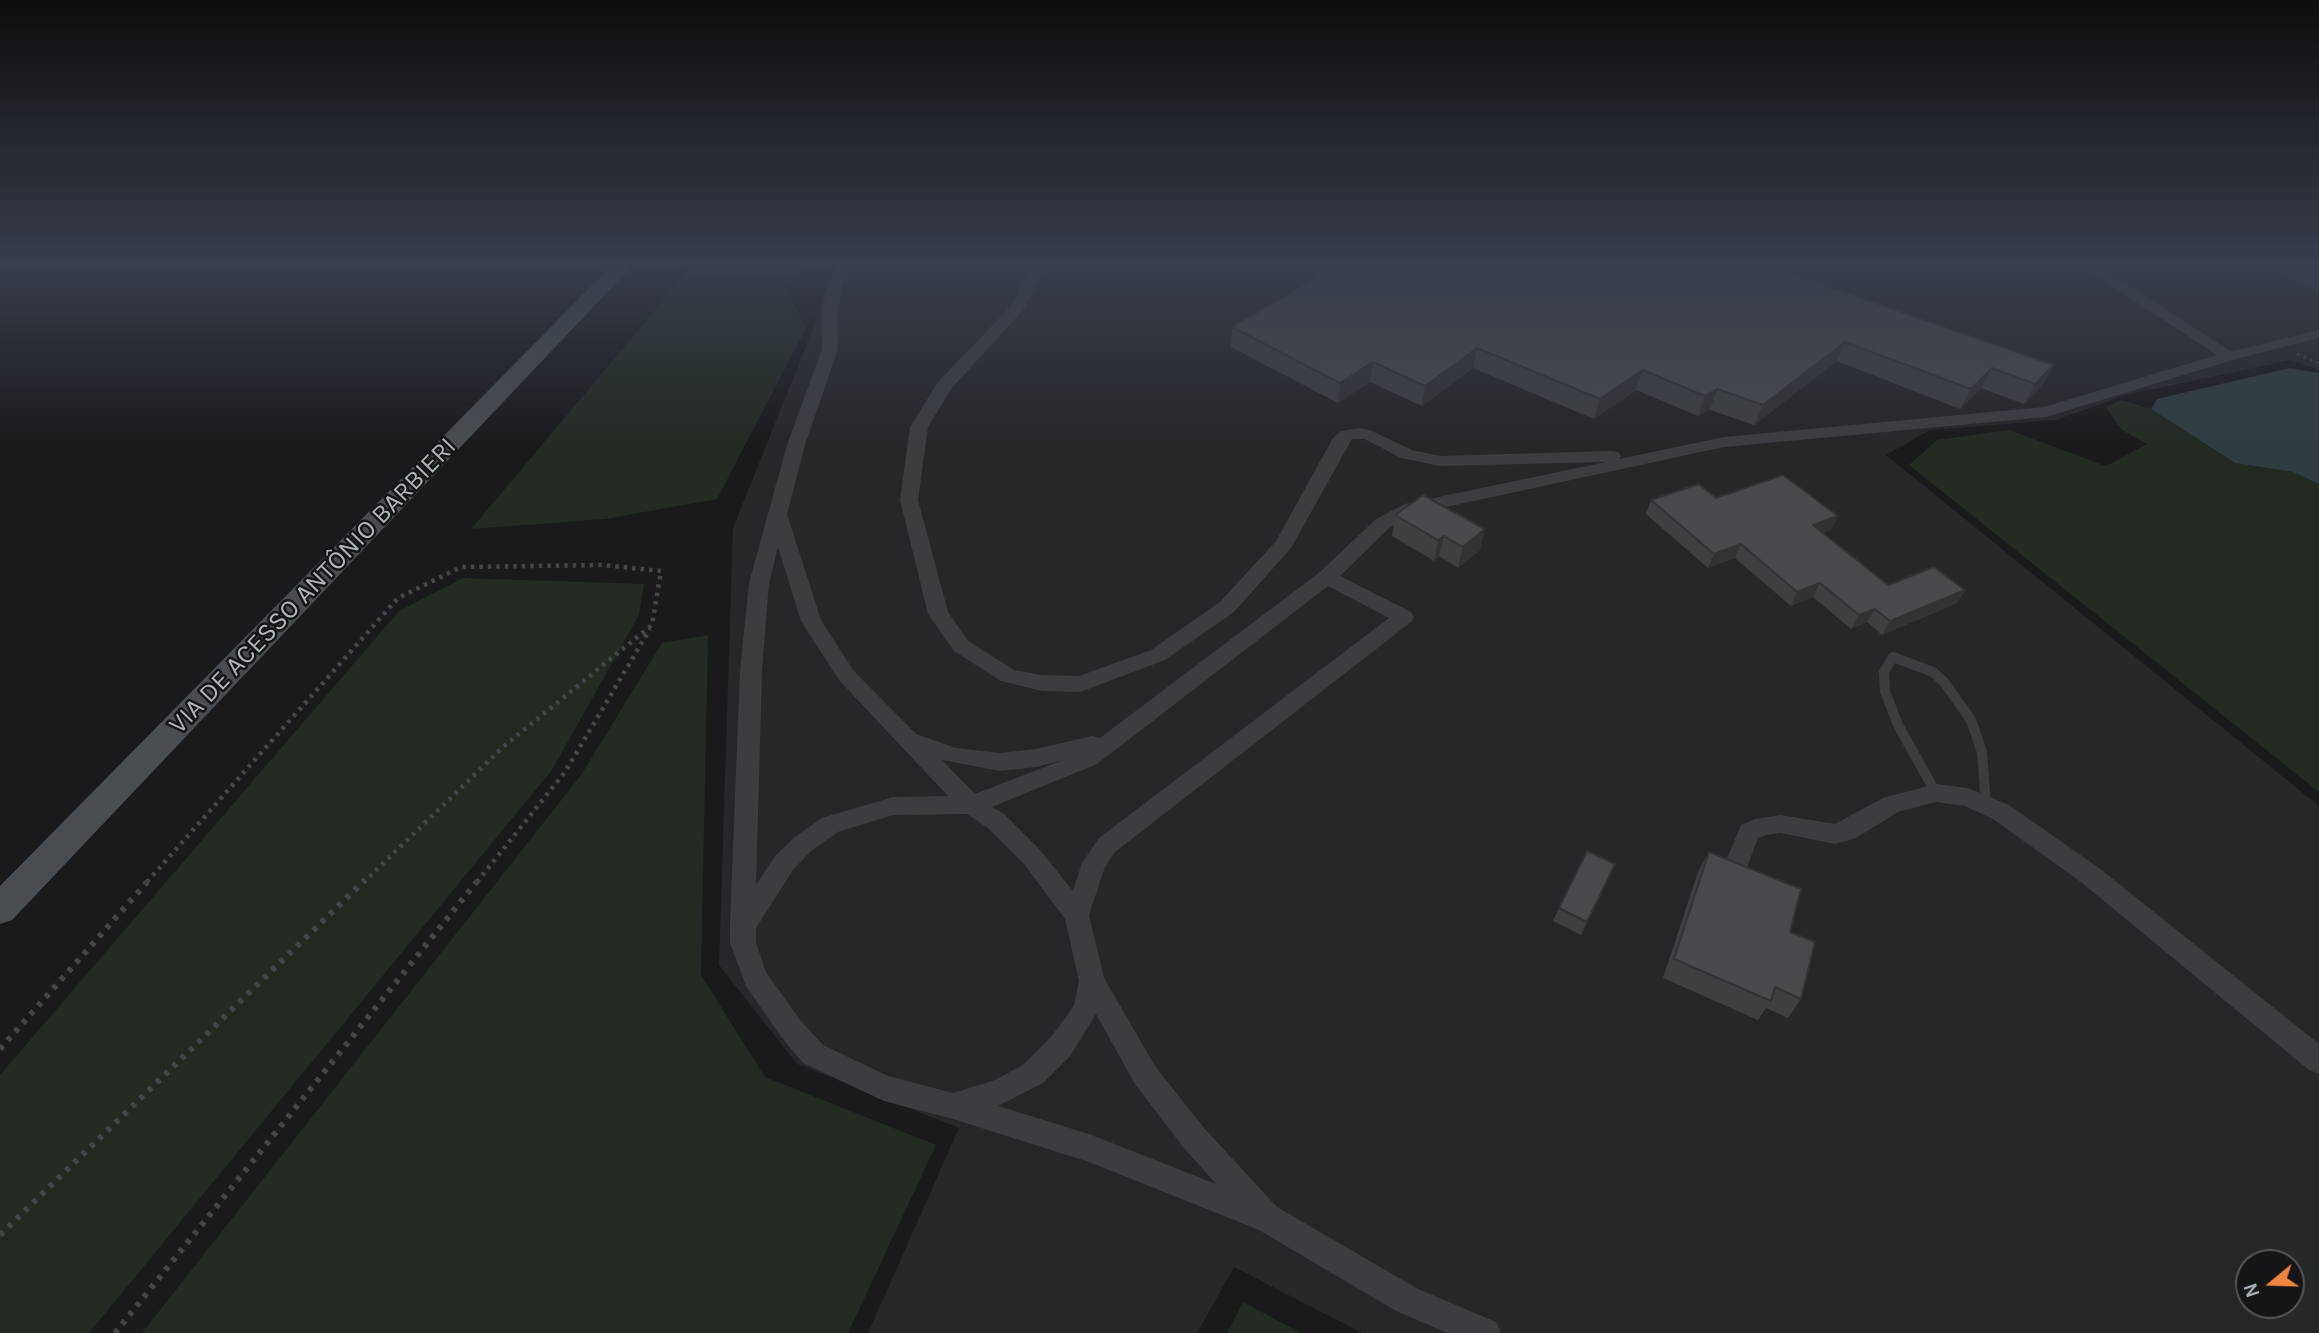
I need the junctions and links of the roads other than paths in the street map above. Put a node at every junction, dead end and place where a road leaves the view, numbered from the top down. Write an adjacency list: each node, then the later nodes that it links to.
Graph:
1 (565, 325): 16 (main road, VIA DE ACESSO ANTÔNIO BARBIERI)
2 (829, 325): 8 (street)
3 (1002, 325): 7 (street)
4 (2182, 325): 6 (street)
5 (2319, 334): 6 (lane)
6 (2231, 356): 7 (street)
7 (1658, 455): 9 (street)
8 (777, 512): 11 (street); 18 (street)
9 (1327, 577): 10 (street); 17 (street)
10 (1120, 734): 11 (street); 13 (street)
11 (906, 739): 13 (street)
12 (1936, 793): 14 (street); 14 (lane); 15 (street)
13 (971, 805): 17 (street); 18 (street)
14 (1986, 805): 20 (street)
15 (1737, 863)
16 (0, 909)
17 (1077, 915): 19 (street)
18 (743, 926): 21 (street)
19 (1091, 981): 21 (street); 22 (street)
20 (2319, 1061)
21 (953, 1106): 22 (street)
22 (1269, 1219): 23 (street)
23 (1485, 1333)

